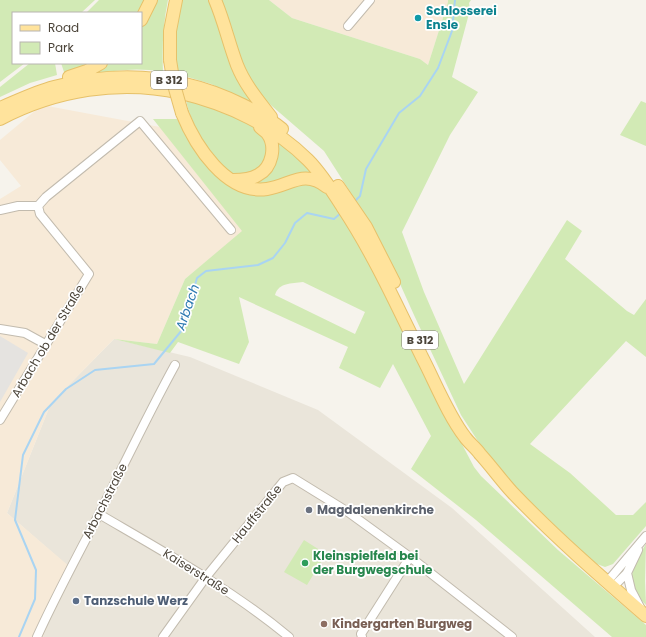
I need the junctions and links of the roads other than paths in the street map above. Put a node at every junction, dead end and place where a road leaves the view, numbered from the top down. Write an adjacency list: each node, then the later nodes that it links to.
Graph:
1 (152, 0): 5 (main road)
2 (176, 0): 13 (main road, B 312, bridge)
3 (215, 0): 12 (main road)
4 (370, 0): 6 (street)
5 (142, 18)
6 (348, 26)
7 (99, 64): 8 (main road, B 312)
8 (52, 93): 9 (main road, B 312); 10 (main road, B 312); 11 (main road, B 312); 12 (main road, B 312)
9 (0, 108)
10 (0, 119)
11 (253, 121): 13 (main road, B 312); 14 (main road, B 312)
12 (277, 124): 18 (main road, B 312)
13 (231, 180): 14 (main road, B 312)
14 (336, 196): 18 (main road, B 312)
15 (38, 206): 16 (street); 17 (street); 20 (street, Arbach ob der Straße)
16 (0, 210)
17 (231, 230)
18 (363, 231): 28 (main road, B 312)
19 (0, 329): 20 (street)
20 (45, 344): 22 (street, Arbach ob der Straße)
21 (175, 365): 23 (street, Arbachstraße)
22 (0, 420)
23 (99, 514): 27 (street, Kaiserstraße); 30 (street, Arbachstraße)
24 (644, 538): 26 (street); 28 (street)
25 (410, 557): 27 (street, Hauffstraße); 33 (street); 34 (street, Hauffstraße)
26 (627, 573): 28 (street); 29 (street)
27 (206, 577): 31 (street, Hauffstraße); 32 (street, Kaiserstraße)
28 (610, 584): 29 (main road, B 312)
29 (645, 615)
30 (37, 637)
31 (163, 637)
32 (289, 637)
33 (362, 637)
34 (512, 637)

